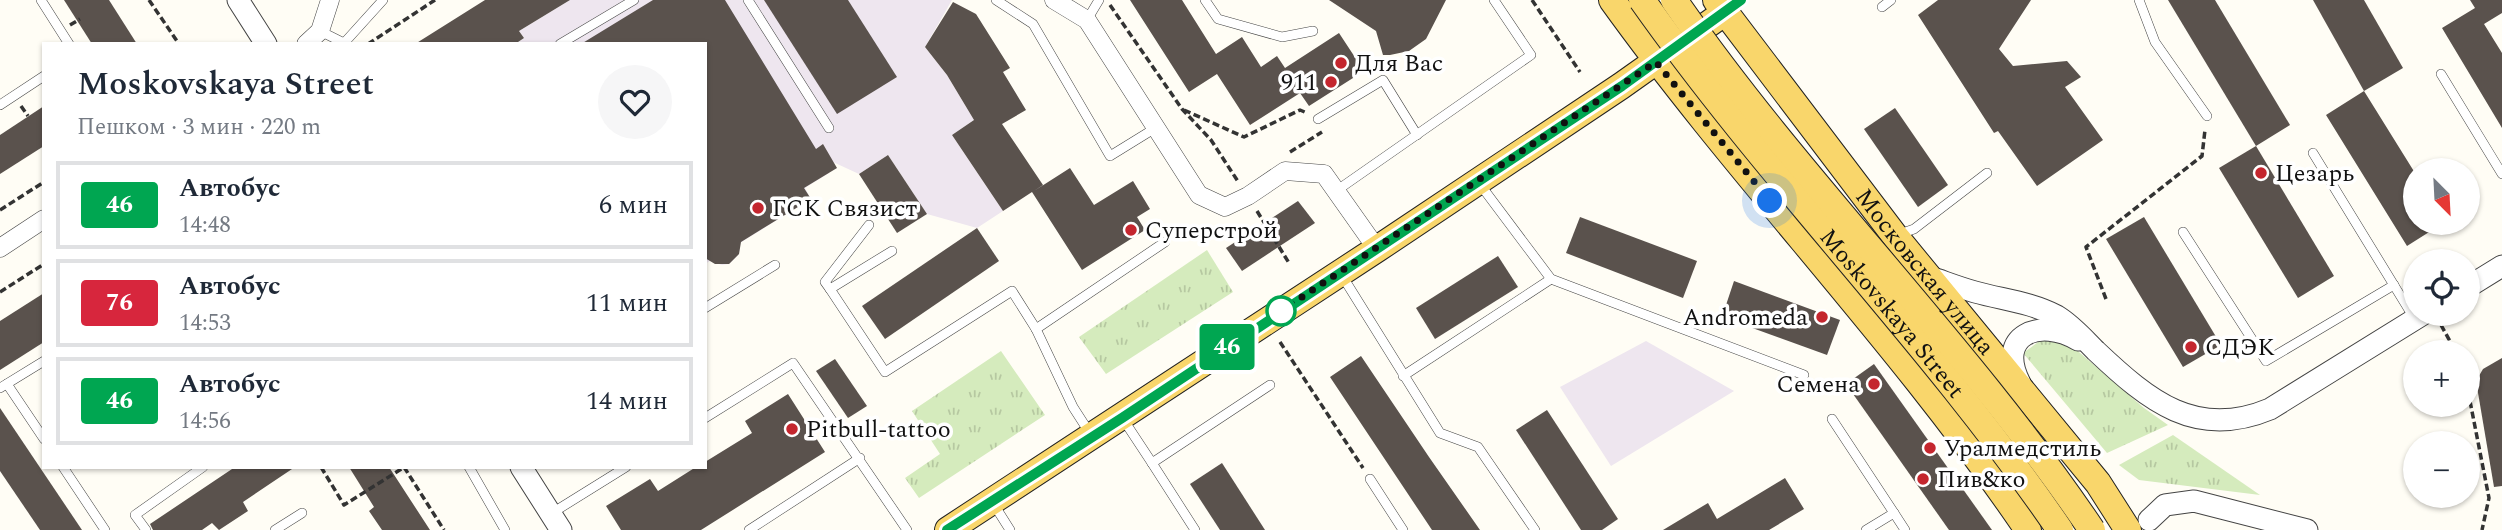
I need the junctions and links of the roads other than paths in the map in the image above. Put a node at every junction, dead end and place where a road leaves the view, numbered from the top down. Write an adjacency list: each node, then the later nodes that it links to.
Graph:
1 (41, 0): 22 (lane)
2 (238, 0): 23 (street)
3 (330, 0): 20 (street)
4 (383, 0): 26 (lane)
5 (634, 0): 27 (lane)
6 (748, 0): 35 (lane)
7 (996, 0): 34 (lane)
8 (1054, 0): 19 (street)
9 (1099, 0): 19 (lane)
10 (1205, 0): 21 (lane)
11 (1494, 0): 36 (lane)
12 (1612, 0): 28 (main road)
13 (1642, 0): 101 (main road, Moskovskaya Street, bridge)
14 (1674, 0): 102 (main road, Moskovskaya Street, bridge)
15 (1891, 0): 18 (lane)
16 (2138, 0): 32 (lane)
17 (1727, 4): 28 (main road); 45 (main road, Московская улица)
18 (1882, 7)
19 (1087, 20): 34 (street)
20 (320, 31): 24 (street); 25 (lane)
21 (1314, 31)
22 (68, 42)
23 (265, 42)
24 (308, 42)
25 (344, 42)
26 (347, 42)
27 (563, 42)
28 (1656, 62): 40 (main road); 100 (main road)
29 (2441, 74): 39 (lane)
30 (42, 77): 31 (lane)
31 (0, 105)
32 (2207, 116)
33 (1318, 119): 36 (lane)
34 (1157, 127): 41 (street)
35 (829, 128)
36 (1417, 135): 41 (lane)
37 (2313, 153): 56 (lane)
38 (1987, 173): 45 (lane)
39 (2502, 174)
40 (1478, 181): 48 (main road); 54 (lane)
41 (1336, 191): 48 (street)
42 (42, 220): 47 (street)
43 (869, 225): 57 (lane)
44 (2183, 232): 56 (lane)
45 (1895, 236): 53 (main road, Московская улица)
46 (1165, 242): 61 (lane)
47 (0, 248)
48 (1377, 248): 52 (main road)
49 (891, 251): 57 (lane)
50 (775, 265): 59 (lane)
51 (2502, 266): 55 (street)
52 (1340, 273): 65 (lane); 70 (main road)
53 (1930, 276): 62 (street); 68 (main road, Московская улица)
54 (1551, 279): 64 (lane); 65 (lane)
55 (2480, 280)
56 (2394, 285): 58 (lane)
57 (830, 289): 61 (lane)
58 (2403, 294)
59 (707, 307)
60 (2415, 326): 62 (street)
61 (1036, 329): 73 (lane)
62 (2096, 351): 68 (street)
63 (42, 362): 67 (lane)
64 (1804, 375)
65 (1403, 376): 97 (lane)
66 (1270, 385): 75 (lane)
67 (3, 386): 72 (lane)
68 (2026, 394): 86 (main road, Московская улица)
69 (707, 417): 74 (lane)
70 (1122, 418): 73 (main road); 75 (lane)
71 (1832, 419): 84 (lane)
72 (42, 436)
73 (1092, 436): 82 (main road)
74 (860, 458): 91 (lane); 92 (lane)
75 (1152, 463): 95 (lane)
76 (63, 469): 87 (lane)
77 (200, 469): 88 (lane)
78 (470, 469): 90 (lane)
79 (523, 469): 85 (street)
80 (623, 469): 85 (lane)
81 (1370, 479): 96 (lane)
82 (992, 502): 93 (main road); 94 (lane)
83 (302, 513): 89 (lane)
84 (1894, 513): 98 (lane); 99 (lane)
85 (556, 522)
86 (2136, 527): 103 (street)
87 (105, 530)
88 (146, 530)
89 (275, 530)
90 (505, 530)
91 (749, 530)
92 (907, 530)
93 (947, 530)
94 (1010, 530)
95 (1195, 530)
96 (1403, 530)
97 (1535, 530)
98 (1866, 530)
99 (1905, 530)
100 (2028, 530)
101 (2060, 530)
102 (2092, 530)
103 (2306, 530)

